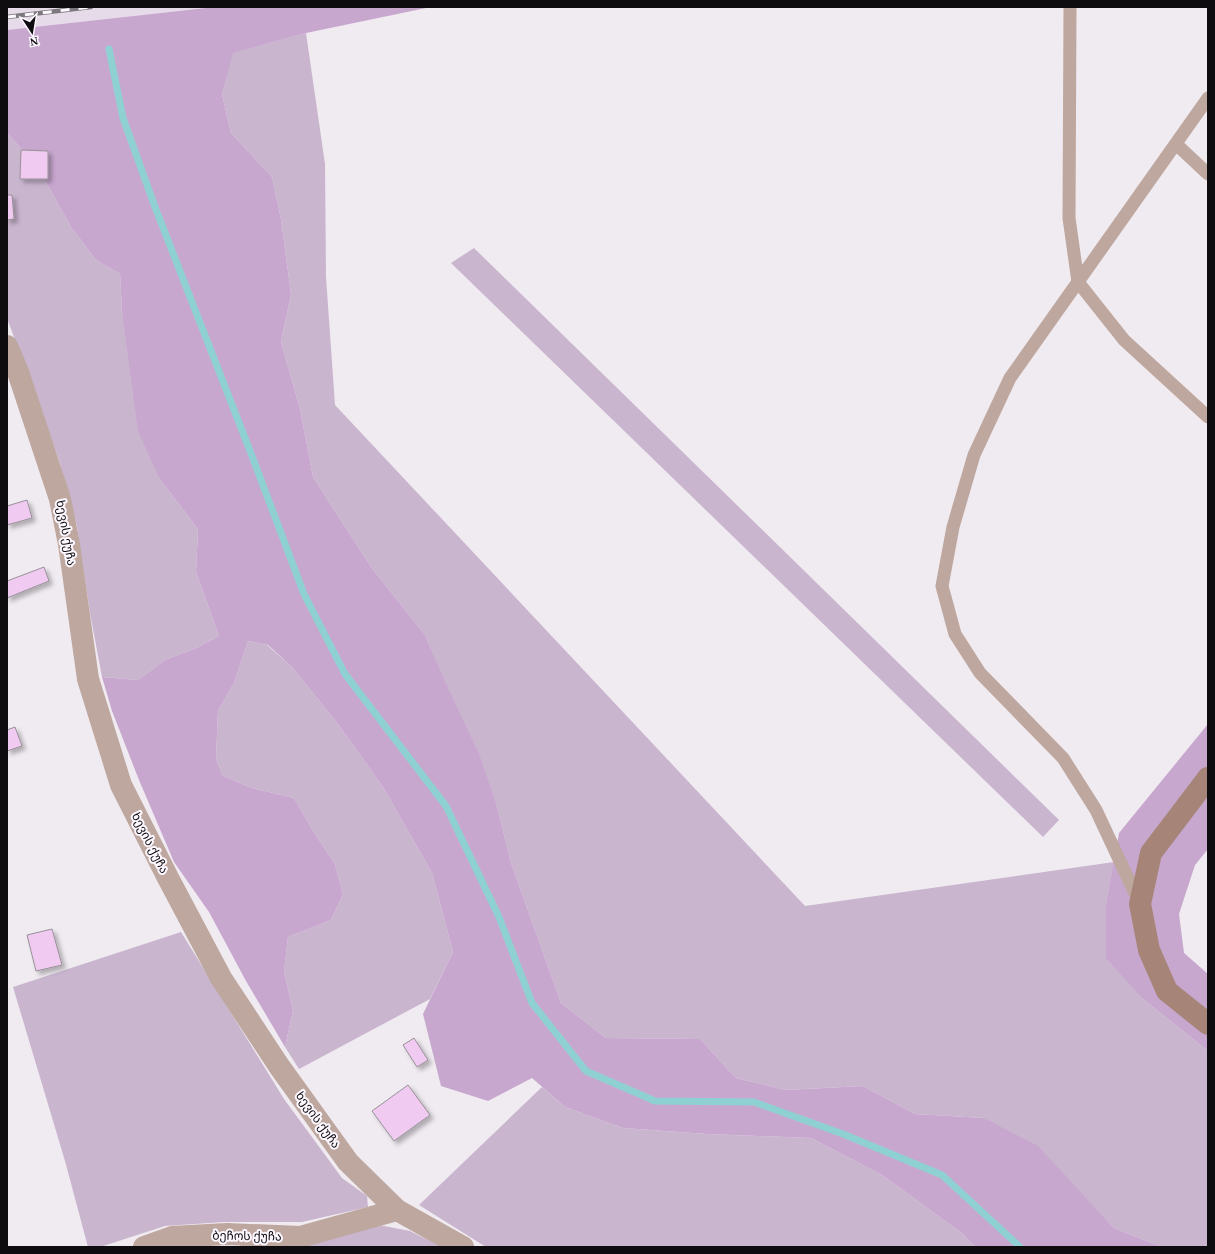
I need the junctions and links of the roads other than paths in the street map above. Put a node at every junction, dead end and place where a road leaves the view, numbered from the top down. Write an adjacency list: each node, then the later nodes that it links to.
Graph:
1 (1070, 7): 5 (lane)
2 (1208, 98): 3 (lane)
3 (1176, 144): 4 (lane); 5 (lane)
4 (1208, 174)
5 (1078, 282): 7 (lane); 9 (lane)
6 (7, 346): 11 (street, ხევის ქუჩა)
7 (1208, 417)
8 (1208, 778): 9 (street)
9 (1140, 904): 10 (street)
10 (1208, 1024)
11 (397, 1210): 12 (street, ბეჩოს ქუჩა); 14 (street, ხევის ქუჩა)
12 (229, 1240): 13 (street, ბეჩოს ქუჩა)
13 (144, 1247)
14 (463, 1247)

